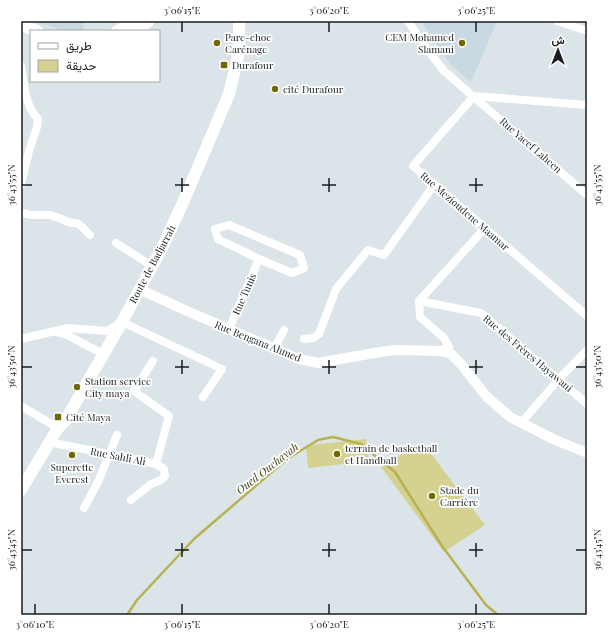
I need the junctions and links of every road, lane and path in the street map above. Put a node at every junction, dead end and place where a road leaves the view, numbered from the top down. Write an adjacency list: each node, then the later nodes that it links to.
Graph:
1 (137, 21): 8 (main road)
2 (149, 21): 9 (main road)
3 (239, 21): 22 (main road, Route de Badjarrah)
4 (408, 21): 12 (street, Rue Yacef Lahcen)
5 (557, 21): 10 (street)
6 (21, 25): 7 (main road)
7 (34, 30)
8 (119, 30)
9 (136, 30)
10 (587, 31)
11 (21, 66): 14 (street)
12 (474, 96): 13 (street); 15 (street, Rue Mezioudene Maamar); 16 (street, Rue Yacef Lahcen)
13 (587, 104)
14 (21, 185)
15 (434, 185): 18 (street, Rue Mezioudene Maamar); 31 (street)
16 (587, 195)
17 (21, 213): 19 (street)
18 (485, 228): 24 (street); 25 (street, Rue Mezioudene Maamar)
19 (90, 235)
20 (116, 243): 22 (street)
21 (259, 259): 21 (street); 27 (street, Rue Tunis)
22 (152, 266): 23 (main road, Route de Badjarrah)
23 (139, 288): 26 (main road, Route de Badjarrah); 27 (street, Rue Bengana Ahmed)
24 (420, 301): 34 (street); 37 (street, Rue des Frères Hayawani)
25 (587, 316)
26 (122, 322): 29 (street); 35 (main road, Route de Badjarrah); 38 (street)
27 (229, 328): 32 (street, Rue Bengana Ahmed)
28 (284, 330): 32 (street)
29 (53, 332): 30 (street); 35 (street)
30 (21, 339)
31 (304, 339)
32 (274, 349): 34 (street, Rue Bengana Ahmed)
33 (587, 350): 37 (street)
34 (440, 351): 41 (street, Rue Bengana Ahmed)
35 (103, 354): 42 (main road, Route de Badjarrah)
36 (153, 361): 47 (street, Rue Sahli Ali)
37 (559, 379): 39 (street, Rue des Frères Hayawani); 41 (street)
38 (203, 397)
39 (587, 404)
40 (21, 406): 42 (street)
41 (522, 423): 45 (street, Rue Bengana Ahmed)
42 (58, 428): 44 (main road, Route de Badjarrah)
43 (117, 435): 46 (street)
44 (49, 442): 46 (street, Rue Sahli Ali); 48 (main road, Route de Badjarrah)
45 (587, 453)
46 (111, 454): 47 (street, Rue Sahli Ali); 50 (street)
47 (156, 464): 49 (street)
48 (21, 490)
49 (131, 500)
50 (84, 508)

